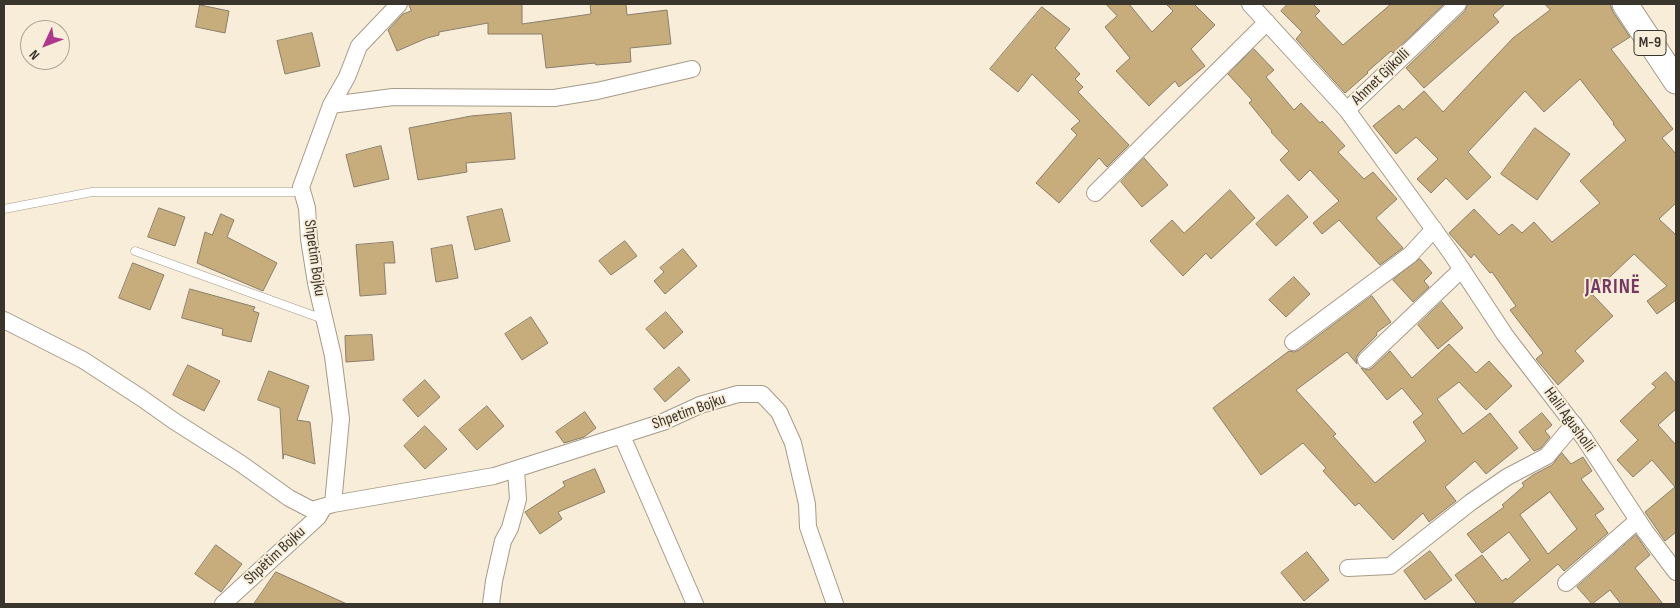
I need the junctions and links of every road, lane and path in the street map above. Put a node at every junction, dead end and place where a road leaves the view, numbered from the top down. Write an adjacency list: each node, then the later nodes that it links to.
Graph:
1 (399, 4): 8 (street, Shpetim Bojku)
2 (1250, 4): 5 (street, Ahmet Gjikolli)
3 (1458, 4): 9 (street, Ahmet Gjikolli)
4 (1625, 4): 7 (main road, M-9)
5 (1267, 22): 9 (street, Ahmet Gjikolli); 11 (street)
6 (692, 69): 8 (street)
7 (1676, 81)
8 (331, 105): 10 (street, Shpetim Bojku)
9 (1346, 110): 13 (street, Halil Agusholli)
10 (302, 192): 12 (lane); 16 (street, Shpetim Bojku)
11 (1095, 193)
12 (4, 209)
13 (1434, 229): 15 (street, Halil Agusholli); 18 (street)
14 (135, 251): 16 (lane)
15 (1462, 269): 19 (street); 20 (street, Halil Agusholli)
16 (323, 319): 23 (street, Shpetim Bojku)
17 (4, 320): 23 (street, Shpetim Bojku)
18 (1293, 342)
19 (1366, 360)
20 (1574, 424): 24 (street, Halil Agusholli); 25 (street)
21 (622, 436): 22 (street, Shpetim Bojku); 30 (street); 31 (street, Shpetim Bojku)
22 (516, 470): 23 (street, Shpetim Bojku); 29 (street)
23 (328, 505): 28 (street, Shpëtim Bojku)
24 (1638, 520): 26 (street, Halil Agusholli); 27 (street)
25 (1348, 568)
26 (1676, 572)
27 (1566, 583)
28 (222, 604)
29 (491, 604)
30 (695, 604)
31 (835, 604)

